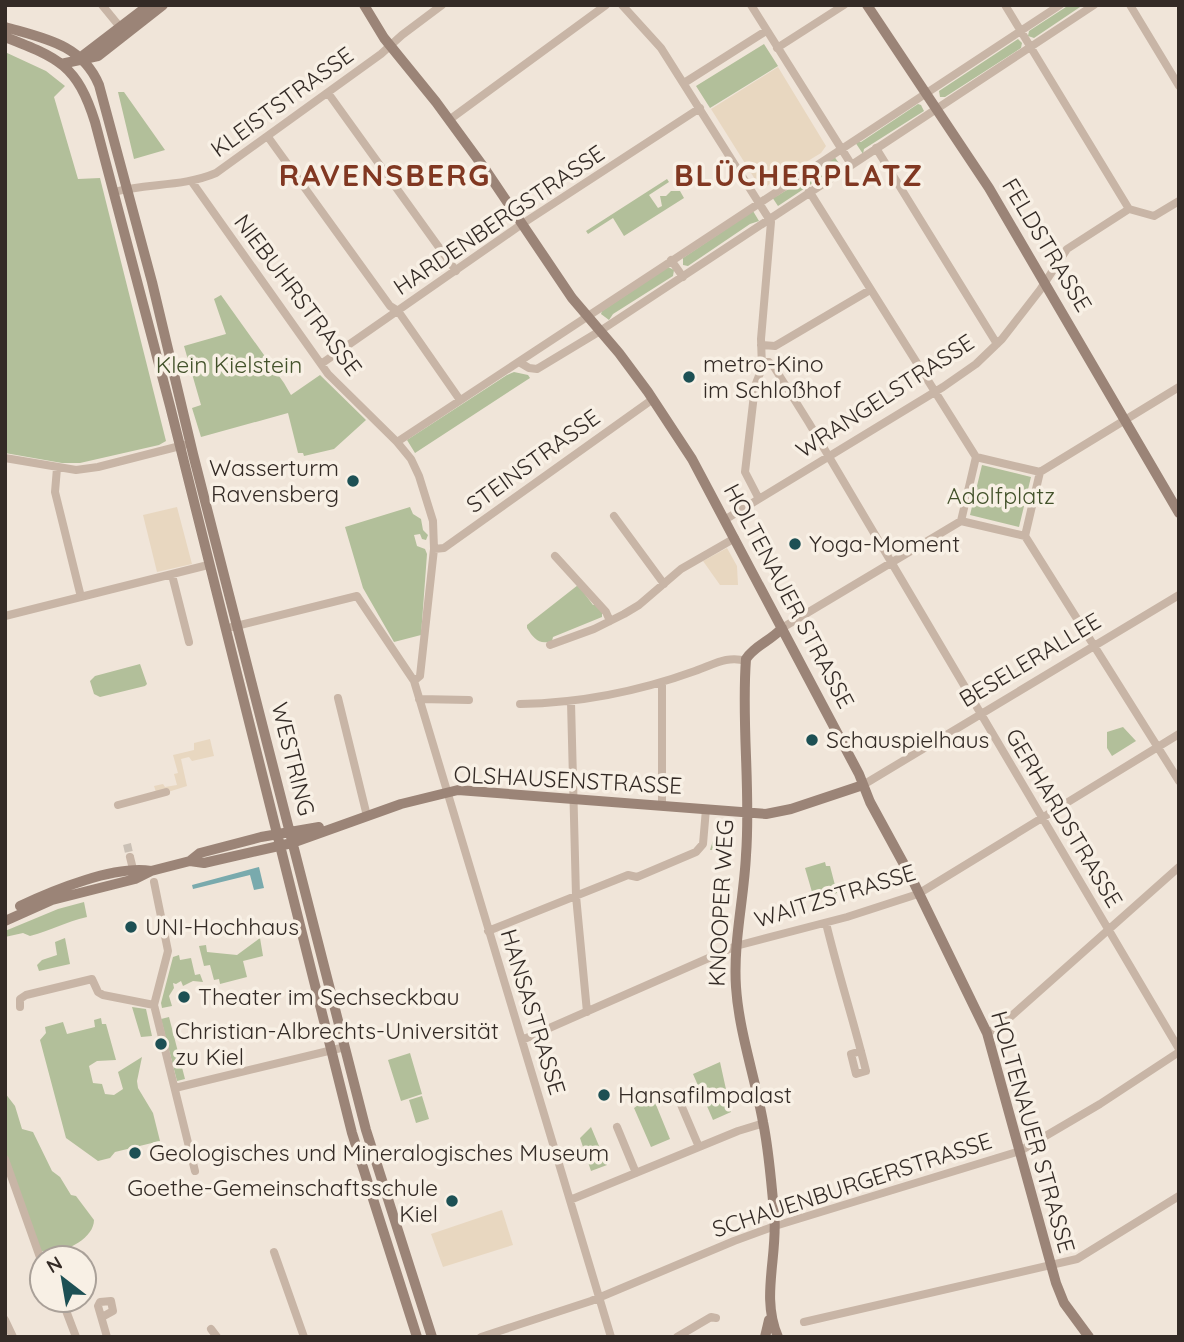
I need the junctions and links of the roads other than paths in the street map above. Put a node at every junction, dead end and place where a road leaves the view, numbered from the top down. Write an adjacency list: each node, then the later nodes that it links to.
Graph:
1 (102, 5): 16 (street)
2 (149, 5): 16 (main road)
3 (163, 5): 24 (main road)
4 (363, 5): 21 (main road, HOLTENAUER STRASSE)
5 (371, 5): 21 (main road, HOLTENAUER STRASSE)
6 (442, 5): 21 (street, KLEISTSTRASSE)
7 (606, 5): 35 (street)
8 (622, 5): 29 (street)
9 (751, 5): 18 (street)
10 (844, 5): 23 (street)
11 (867, 5): 32 (main road, FELDSTRASSE)
12 (1004, 5): 19 (street)
13 (1059, 5): 19 (street)
14 (1094, 5): 22 (street)
15 (1130, 5): 30 (street)
16 (125, 23): 25 (main road)
17 (5, 27): 25 (main road, WESTRING)
18 (766, 31): 23 (street); 29 (street)
19 (1020, 31): 22 (street); 32 (street)
20 (5, 37): 26 (main road, WESTRING)
21 (392, 46): 31 (street, KLEISTSTRASSE); 35 (main road, HOLTENAUER STRASSE)
22 (1031, 47): 34 (street); 46 (street)
23 (777, 48): 38 (street)
24 (98, 56): 25 (main road); 27 (main road)
25 (80, 58): 26 (main road); 27 (main road, WESTRING); 28 (main road)
26 (61, 64): 28 (main road, WESTRING)
27 (93, 71): 41 (main road, WESTRING)
28 (77, 79): 43 (main road, WESTRING)
29 (684, 83): 33 (street)
30 (1179, 86)
31 (328, 93): 36 (street, KLEISTSTRASSE); 50 (street)
32 (926, 93): 34 (main road, FELDSTRASSE); 38 (street)
33 (700, 108): 45 (street); 48 (street, HARDENBERGSTRASSE)
34 (936, 109): 37 (street); 52 (main road, FELDSTRASSE)
35 (449, 120): 48 (main road, HOLTENAUER STRASSE)
36 (268, 137): 40 (street, KLEISTSTRASSE); 54 (street)
37 (876, 148): 39 (street); 57 (street)
38 (841, 149): 39 (street); 45 (street)
39 (851, 164): 42 (street)
40 (192, 182): 41 (street, KLEISTSTRASSE); 61 (street, NIEBUHRSTRASSE)
41 (126, 188): 43 (street); 68 (main road, WESTRING)
42 (809, 191): 47 (street); 53 (street)
43 (114, 192): 68 (main road, WESTRING)
44 (1179, 201): 46 (street)
45 (759, 203): 47 (street); 49 (street)
46 (1129, 209): 52 (street, WRANGELSTRASSE)
47 (769, 218): 51 (street); 58 (street)
48 (522, 224): 50 (street, HARDENBERGSTRASSE); 55 (main road, HOLTENAUER STRASSE)
49 (671, 260): 51 (street); 55 (street)
50 (456, 271): 54 (street, HARDENBERGSTRASSE)
51 (683, 276): 56 (street)
52 (1045, 281): 57 (street, WRANGELSTRASSE); 66 (main road, FELDSTRASSE)
53 (870, 290): 58 (street); 63 (street)
54 (398, 311): 61 (street, HARDENBERGSTRASSE); 65 (street)
55 (587, 317): 56 (main road, HOLTENAUER STRASSE); 59 (street)
56 (600, 331): 59 (street); 64 (main road, HOLTENAUER STRASSE)
57 (998, 344): 63 (street, WRANGELSTRASSE)
58 (761, 345): 60 (street)
59 (519, 362): 65 (street)
60 (761, 362): 69 (street, GERHARDSTRASSE); 74 (street)
61 (321, 364): 67 (street, NIEBUHRSTRASSE)
62 (1179, 387): 66 (street)
63 (934, 392): 69 (street, WRANGELSTRASSE); 70 (street)
64 (653, 399): 77 (main road, HOLTENAUER STRASSE); 81 (street, STEINSTRASSE)
65 (460, 400): 67 (street)
66 (1126, 419): 73 (street); 75 (main road, FELDSTRASSE)
67 (397, 442): 81 (street, NIEBUHRSTRASSE)
68 (185, 445): 72 (street); 84 (main road, WESTRING); 91 (main road, WESTRING)
69 (828, 457): 74 (street, WRANGELSTRASSE); 83 (street, GERHARDSTRASSE)
70 (976, 457): 73 (street); 78 (street)
71 (5, 458): 72 (street)
72 (57, 468): 88 (street)
73 (1040, 472): 79 (street)
74 (759, 499): 77 (street, WRANGELSTRASSE)
75 (1179, 513)
76 (614, 516): 86 (street)
77 (726, 519): 80 (main road, HOLTENAUER STRASSE)
78 (961, 521): 79 (street); 83 (street)
79 (1025, 536): 96 (street)
80 (735, 538): 86 (street); 93 (main road, HOLTENAUER STRASSE)
81 (434, 549): 98 (street, NIEBUHRSTRASSE)
82 (555, 556): 90 (street)
83 (890, 564): 93 (street); 107 (street, GERHARDSTRASSE)
84 (208, 565): 85 (street); 92 (main road, WESTRING)
85 (172, 575): 88 (street); 94 (street)
86 (664, 584): 90 (street)
87 (1179, 596): 96 (street, BESELERALLEE)
88 (81, 597): 89 (street)
89 (5, 616)
90 (610, 621): 95 (street)
91 (237, 626): 92 (street); 98 (street); 101 (main road, WESTRING)
92 (224, 629): 104 (main road, WESTRING)
93 (783, 632): 97 (main road); 111 (main road, HOLTENAUER STRASSE)
94 (189, 642)
95 (550, 645)
96 (1093, 647): 107 (street, BESELERALLEE); 109 (street)
97 (749, 655): 99 (street); 118 (main road, KNOOPER WEG)
98 (414, 681): 102 (street)
99 (662, 683): 105 (street); 116 (street)
100 (338, 698): 119 (street)
101 (256, 699): 104 (street); 121 (main road, WESTRING)
102 (419, 699): 103 (street); 113 (street, HANSASTRASSE)
103 (469, 700)
104 (243, 702): 122 (main road, WESTRING)
105 (571, 702): 106 (street); 114 (street)
106 (520, 704)
107 (979, 715): 111 (street, BESELERALLEE); 120 (street, GERHARDSTRASSE)
108 (1179, 734): 109 (street, WAITZSTRASSE)
109 (1157, 747): 110 (street); 120 (street, WAITZSTRASSE)
110 (1179, 781)
111 (863, 785): 118 (main road, BESELERALLEE); 127 (main road, HOLTENAUER STRASSE)
112 (166, 792): 115 (street)
113 (447, 792): 114 (main road, OLSHAUSENSTRASSE); 119 (main road, OLSHAUSENSTRASSE); 133 (street, HANSASTRASSE)
114 (574, 798): 116 (main road, OLSHAUSENSTRASSE); 128 (street)
115 (118, 805)
116 (662, 806): 117 (main road, OLSHAUSENSTRASSE)
117 (706, 809): 118 (main road, OLSHAUSENSTRASSE); 128 (street)
118 (747, 814): 134 (main road, KNOOPER WEG)
119 (367, 816): 121 (main road, OLSHAUSENSTRASSE)
120 (1041, 818): 127 (street, WAITZSTRASSE); 132 (street, GERHARDSTRASSE)
121 (291, 837): 122 (main road, OLSHAUSENSTRASSE); 140 (main road, WESTRING)
122 (278, 841): 126 (main road, OLSHAUSENSTRASSE); 141 (main road, WESTRING)
123 (130, 857): 125 (street)
124 (1179, 867): 132 (street)
125 (132, 869): 126 (main road, OLSHAUSENSTRASSE); 129 (main road, OLSHAUSENSTRASSE)
126 (153, 877): 130 (main road, OLSHAUSENSTRASSE); 135 (street)
127 (918, 894): 131 (street, WAITZSTRASSE); 138 (main road, HOLTENAUER STRASSE)
128 (576, 896): 133 (street); 137 (street)
129 (5, 913)
130 (5, 921)
131 (826, 923): 134 (street, WAITZSTRASSE); 143 (street)
132 (1107, 929): 138 (street); 142 (street, GERHARDSTRASSE)
133 (488, 931): 139 (street, HANSASTRASSE)
134 (736, 946): 137 (street, WAITZSTRASSE); 146 (main road, KNOOPER WEG)
135 (154, 1005): 136 (street); 144 (street)
136 (20, 1007)
137 (587, 1012): 139 (street, WAITZSTRASSE)
138 (987, 1033): 149 (main road, HOLTENAUER STRASSE)
139 (522, 1040): 154 (street, HANSASTRASSE)
140 (345, 1047): 141 (street); 174 (main road, WESTRING)
141 (331, 1050): 144 (street); 173 (main road, WESTRING)
142 (1179, 1050): 149 (street, SCHAUENBURGERSTRASSE)
143 (861, 1051)
144 (175, 1088): 151 (street)
145 (676, 1093): 148 (street)
146 (764, 1124): 148 (street); 155 (main road, KNOOPER WEG)
147 (617, 1127): 152 (street)
148 (699, 1147): 152 (street)
149 (1020, 1151): 155 (street, SCHAUENBURGERSTRASSE); 158 (main road, HOLTENAUER STRASSE)
150 (5, 1159): 156 (street)
151 (195, 1171)
152 (636, 1173): 154 (street)
153 (1179, 1196): 158 (street)
154 (570, 1200): 159 (street, HANSASTRASSE)
155 (773, 1227): 159 (street, SCHAUENBURGERSTRASSE); 164 (main road, KNOOPER WEG); 167 (main road, KNOOPER WEG)
156 (35, 1244)
157 (274, 1252): 172 (street)
158 (1050, 1265): 165 (street); 179 (main road, HOLTENAUER STRASSE)
159 (599, 1297): 175 (street, SCHAUENBURGERSTRASSE); 176 (street, HANSASTRASSE)
160 (67, 1314): 169 (street)
161 (102, 1317): 170 (street)
162 (716, 1318): 177 (street)
163 (5, 1320): 168 (street)
164 (769, 1320): 167 (main road, KNOOPER WEG); 178 (main road)
165 (804, 1322)
166 (211, 1329): 171 (street)
167 (776, 1336)
168 (13, 1337)
169 (76, 1337)
170 (107, 1337)
171 (217, 1337)
172 (304, 1337)
173 (418, 1337)
174 (432, 1337)
175 (481, 1337)
176 (611, 1337)
177 (677, 1337)
178 (765, 1337)
179 (1089, 1337)

